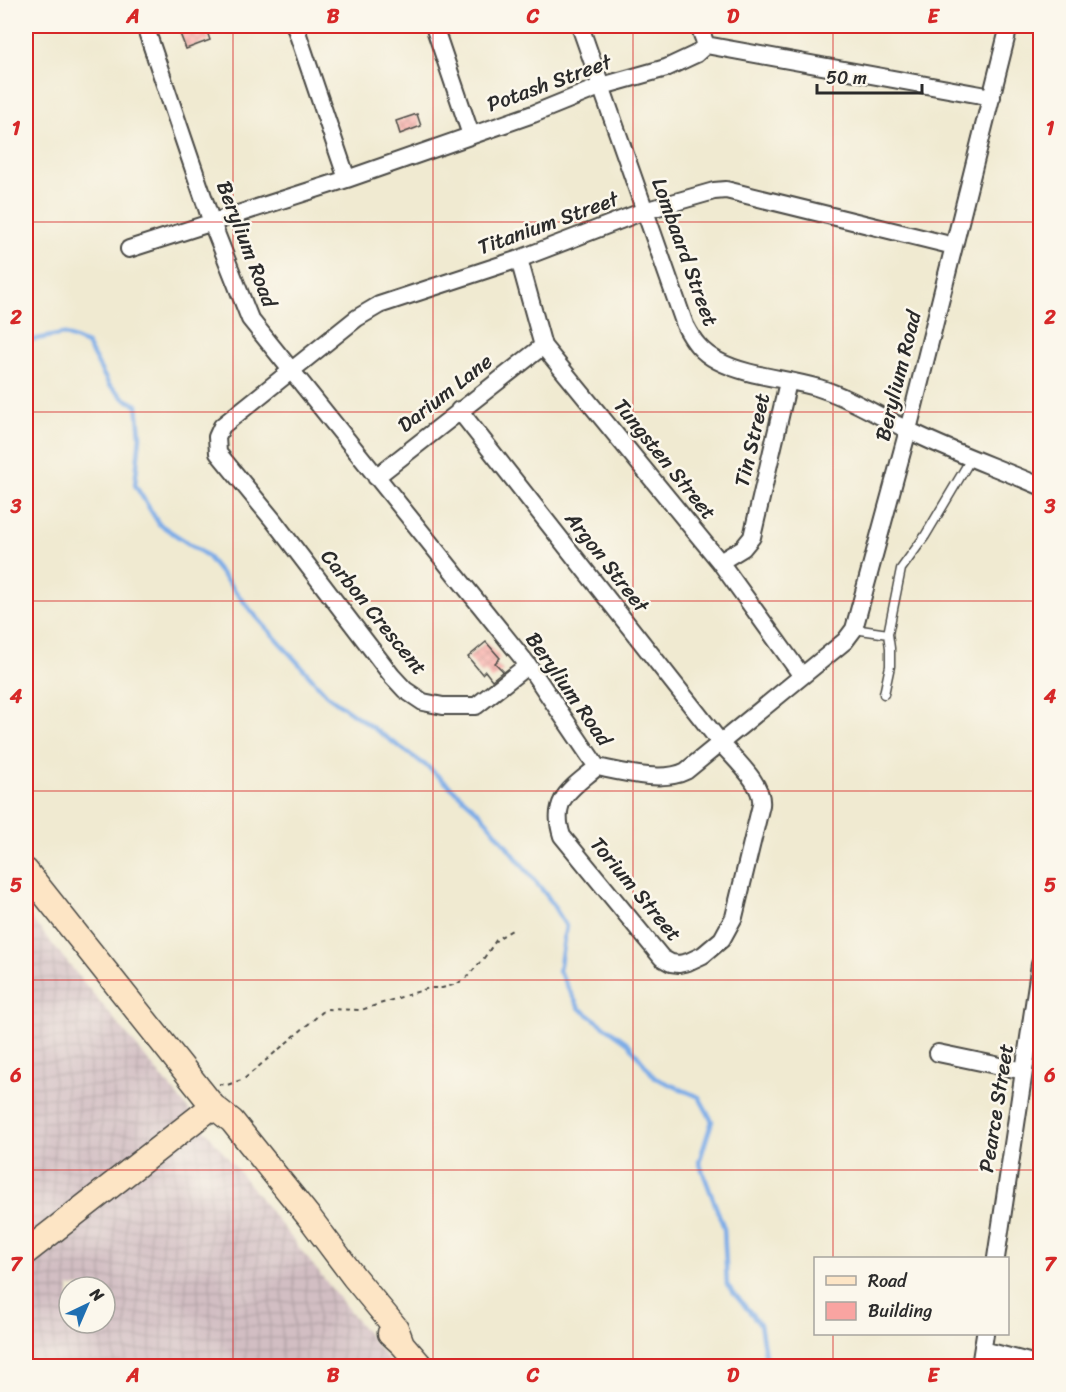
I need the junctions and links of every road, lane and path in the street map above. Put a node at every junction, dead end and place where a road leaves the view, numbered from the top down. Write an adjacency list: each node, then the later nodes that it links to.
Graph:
1 (145, 26): 13 (street, Berylium Road)
2 (295, 26): 11 (street)
3 (434, 26): 10 (street)
4 (580, 26): 8 (street, Lombaard Street)
5 (699, 26): 7 (street)
6 (1009, 26): 9 (street, Berylium Road)
7 (706, 45): 8 (street, Potash Street); 9 (street)
8 (602, 86): 10 (street, Potash Street); 12 (street, Lombaard Street)
9 (992, 98): 14 (street, Berylium Road)
10 (471, 135): 11 (street, Potash Street)
11 (347, 179): 13 (street, Potash Street)
12 (644, 212): 14 (street, Titanium Street); 16 (street, Titanium Street); 19 (street, Lombaard Street)
13 (212, 223): 15 (street, Potash Street); 18 (street, Berylium Road)
14 (954, 246): 21 (street, Berylium Road)
15 (129, 249)
16 (519, 258): 17 (street, Tungsten Street); 18 (street, Titanium Street)
17 (543, 346): 20 (street, Darium Lane); 26 (street, Tungsten Street)
18 (292, 371): 22 (street, Titanium Street); 24 (street, Berylium Road)
19 (788, 382): 21 (street, Lombaard Street); 26 (street, Tin Street)
20 (459, 410): 24 (street, Darium Lane); 32 (street, Argon Street)
21 (908, 430): 23 (street, Lombaard Street); 27 (street, Berylium Road)
22 (218, 453): 29 (street, Carbon Crescent)
23 (972, 457): 25 (street, Lombaard Street); 28 (lane)
24 (376, 477): 29 (street, Berylium Road)
25 (1041, 486)
26 (720, 562): 30 (street, Tungsten Street)
27 (854, 629): 28 (lane); 30 (street, Berylium Road)
28 (888, 634): 31 (lane)
29 (528, 665): 33 (street, Berylium Road)
30 (802, 676): 32 (street, Berylium Road)
31 (884, 694)
32 (720, 742): 33 (street, Berylium Road); 33 (street, Torium Street)
33 (597, 767)
34 (26, 871): 39 (street)
35 (514, 929): 39 (path)
36 (1041, 964): 38 (street, Pearce Street)
37 (938, 1053): 38 (street)
38 (1024, 1071): 42 (street, Pearce Street)
39 (193, 1080): 40 (street)
40 (213, 1106): 41 (street); 45 (street)
41 (26, 1252)
42 (996, 1257)
43 (982, 1350): 44 (street)
44 (1041, 1365)
45 (421, 1366)

